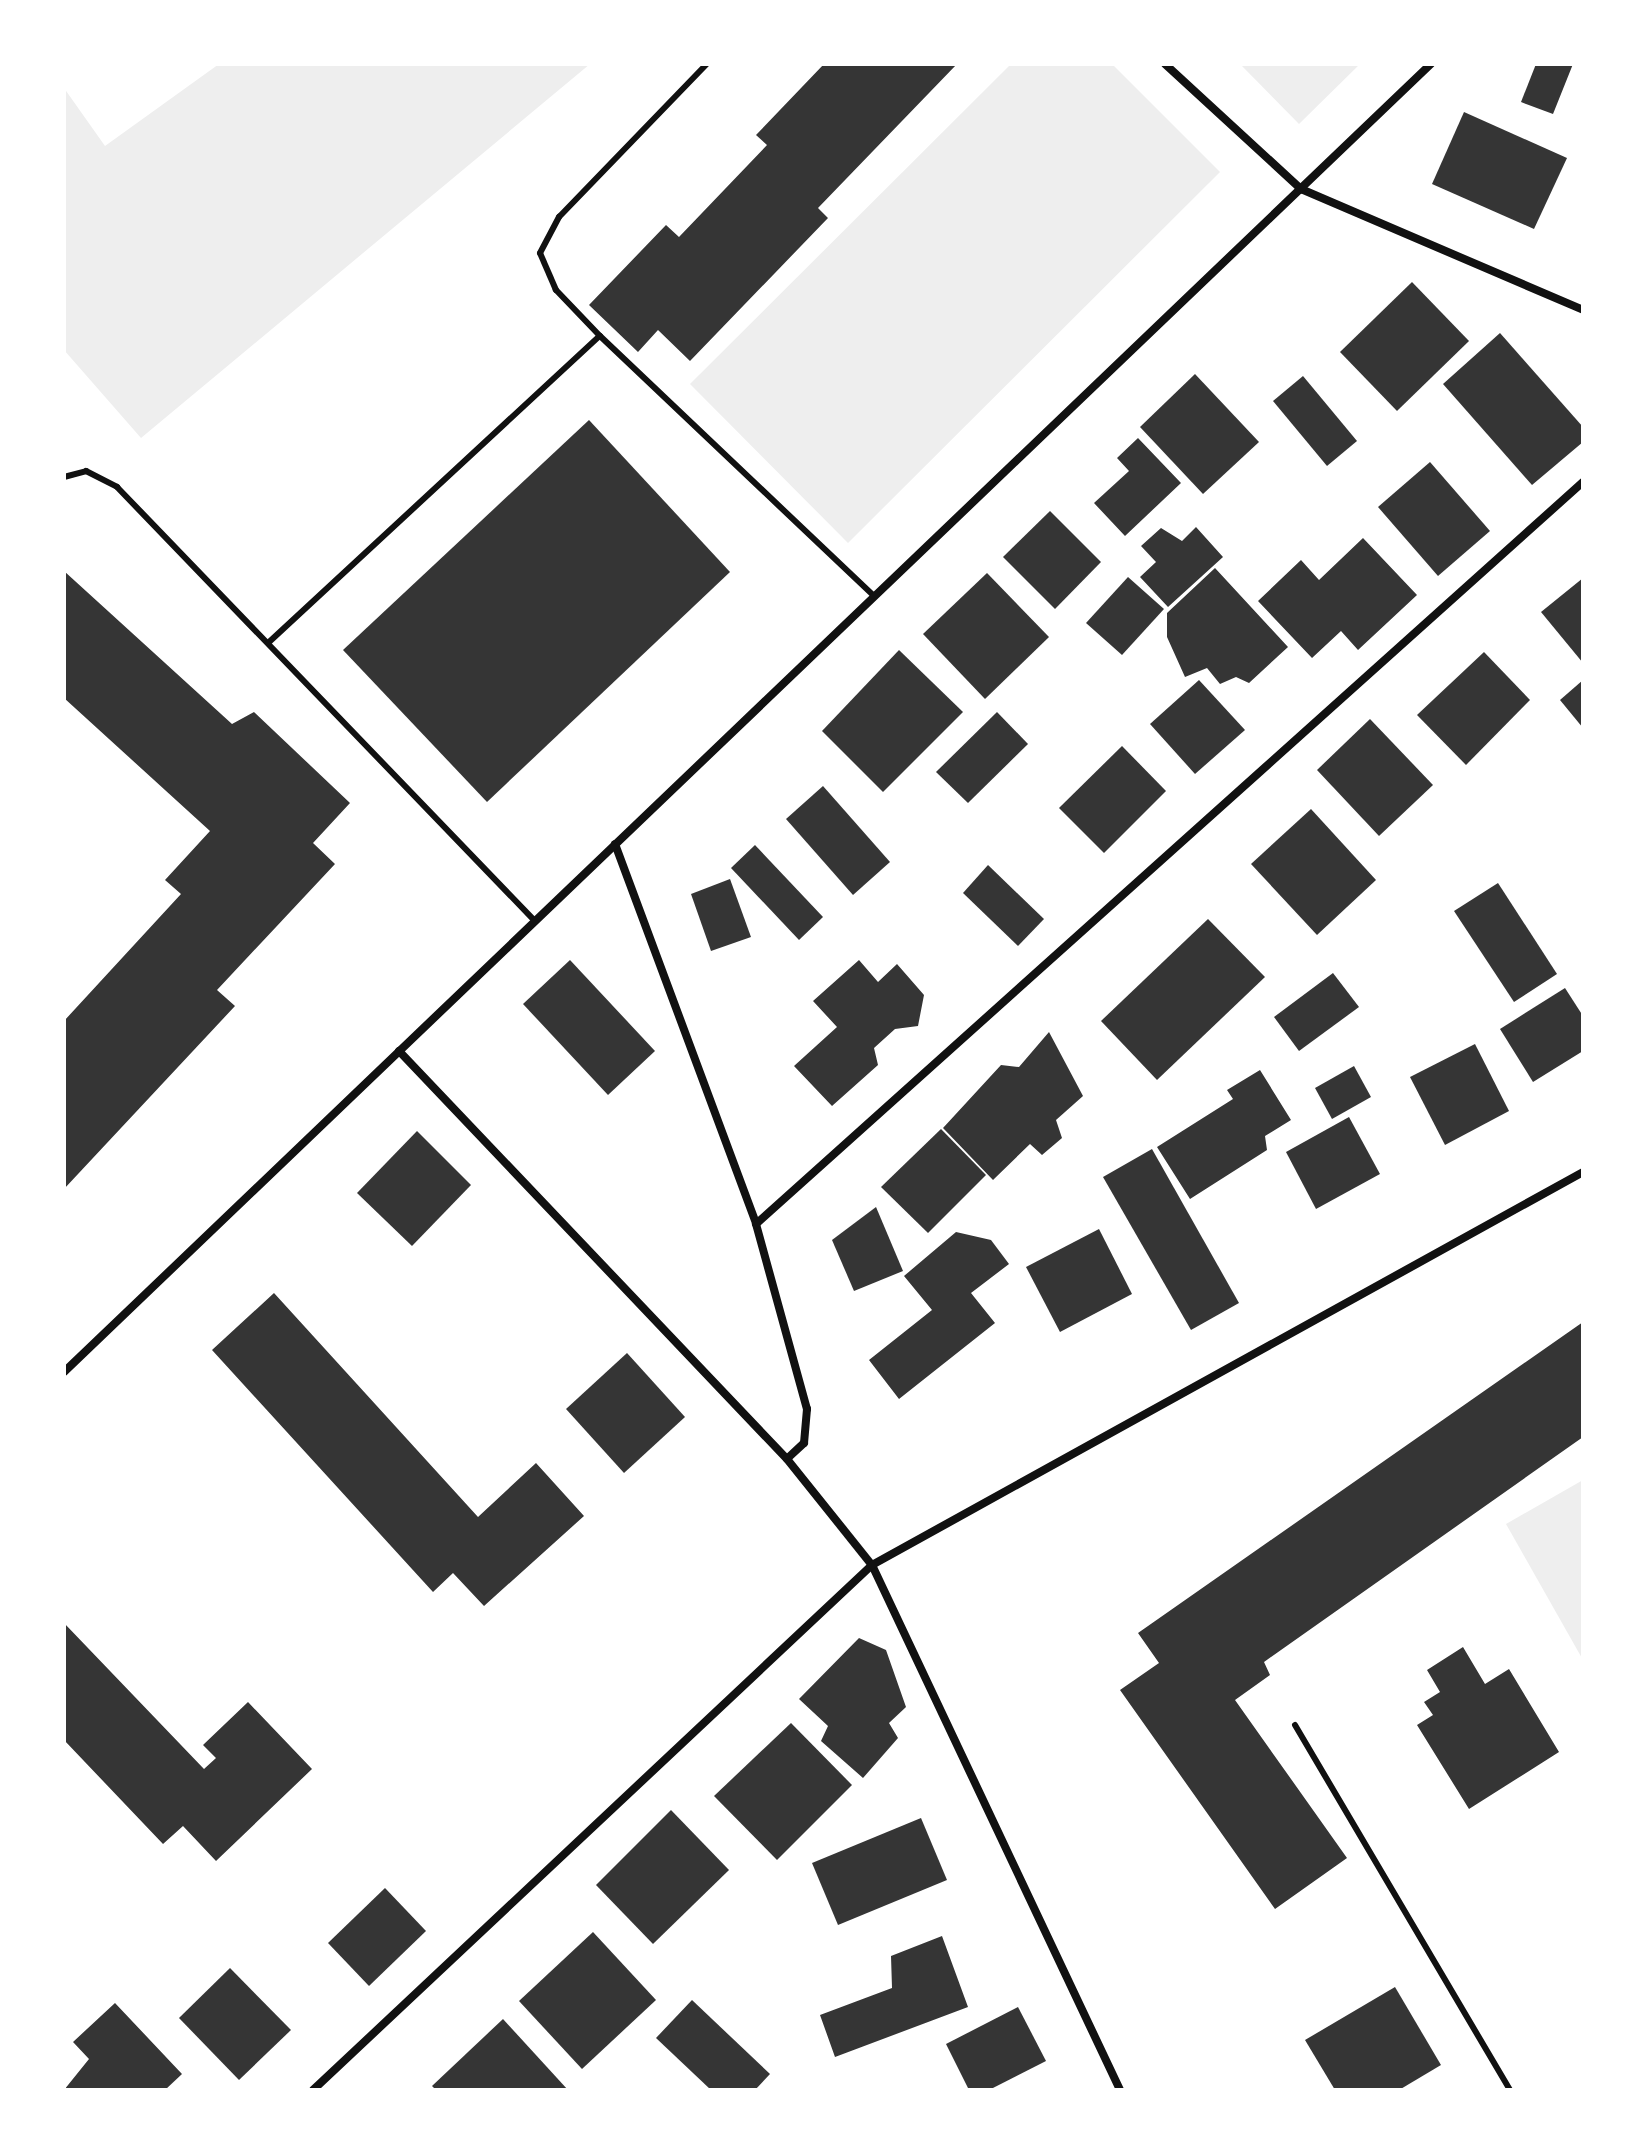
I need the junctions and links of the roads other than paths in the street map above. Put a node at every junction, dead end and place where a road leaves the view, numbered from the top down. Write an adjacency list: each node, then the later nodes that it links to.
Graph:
1 (707, 64): 6 (lane)
2 (1165, 64): 4 (street)
3 (1431, 64): 4 (street)
4 (1301, 189): 5 (street); 9 (street)
5 (1583, 310)
6 (600, 336): 9 (lane); 10 (lane)
7 (64, 477): 10 (lane)
8 (1583, 482): 15 (street)
9 (874, 596): 11 (street)
10 (268, 643): 12 (lane)
11 (615, 844): 12 (street); 15 (street)
12 (535, 921): 13 (street)
13 (399, 1051): 16 (street); 17 (street)
14 (1583, 1172): 18 (street)
15 (756, 1224): 17 (street)
16 (64, 1372)
17 (787, 1459): 18 (street)
18 (872, 1565): 20 (street); 21 (street)
19 (1295, 1725): 22 (lane)
20 (313, 2090)
21 (1120, 2090)
22 (1510, 2090)

